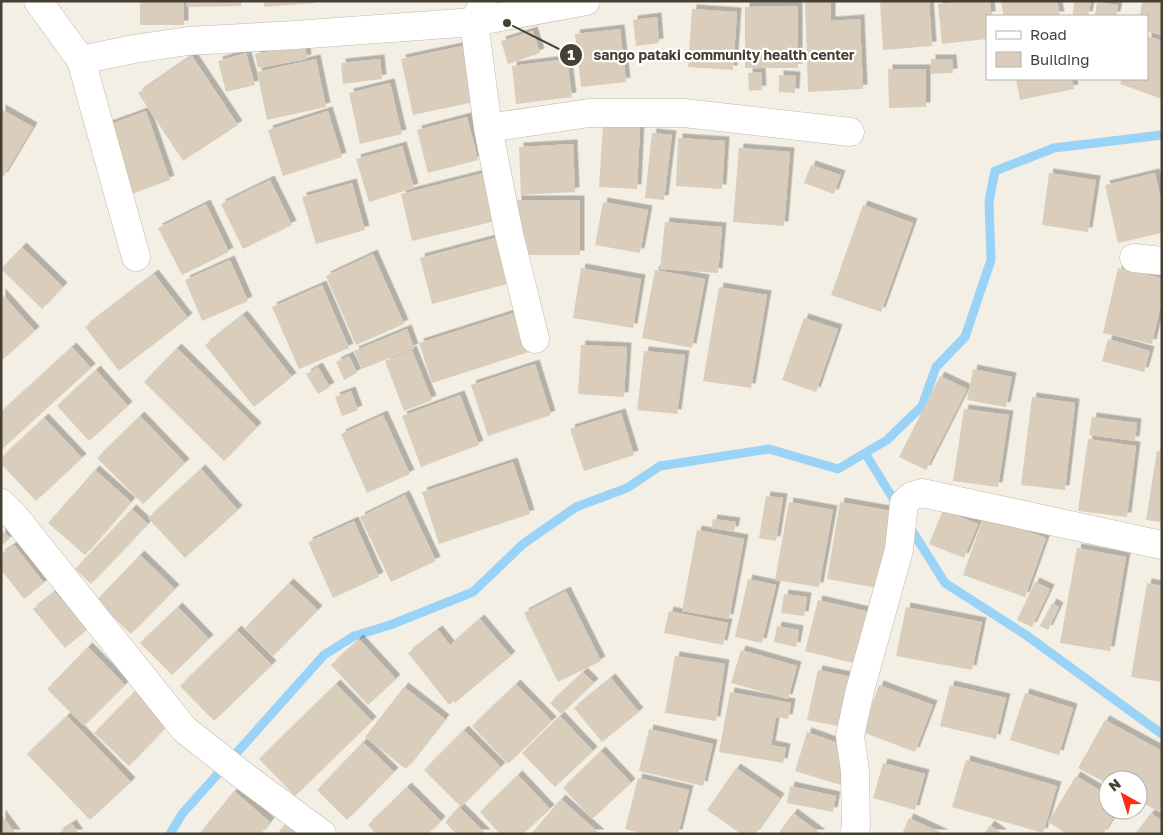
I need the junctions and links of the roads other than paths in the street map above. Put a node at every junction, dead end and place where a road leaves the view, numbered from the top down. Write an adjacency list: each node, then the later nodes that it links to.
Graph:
1 (38, 1): 4 (street)
2 (586, 1): 3 (street)
3 (479, 12): 4 (street); 5 (street)
4 (81, 60): 7 (street)
5 (488, 128): 6 (street); 10 (street)
6 (850, 132)
7 (136, 257)
8 (1134, 258): 9 (street)
9 (1162, 261)
10 (535, 339)
11 (1, 503): 13 (street)
12 (1162, 545): 14 (street)
13 (322, 834)
14 (854, 834)

